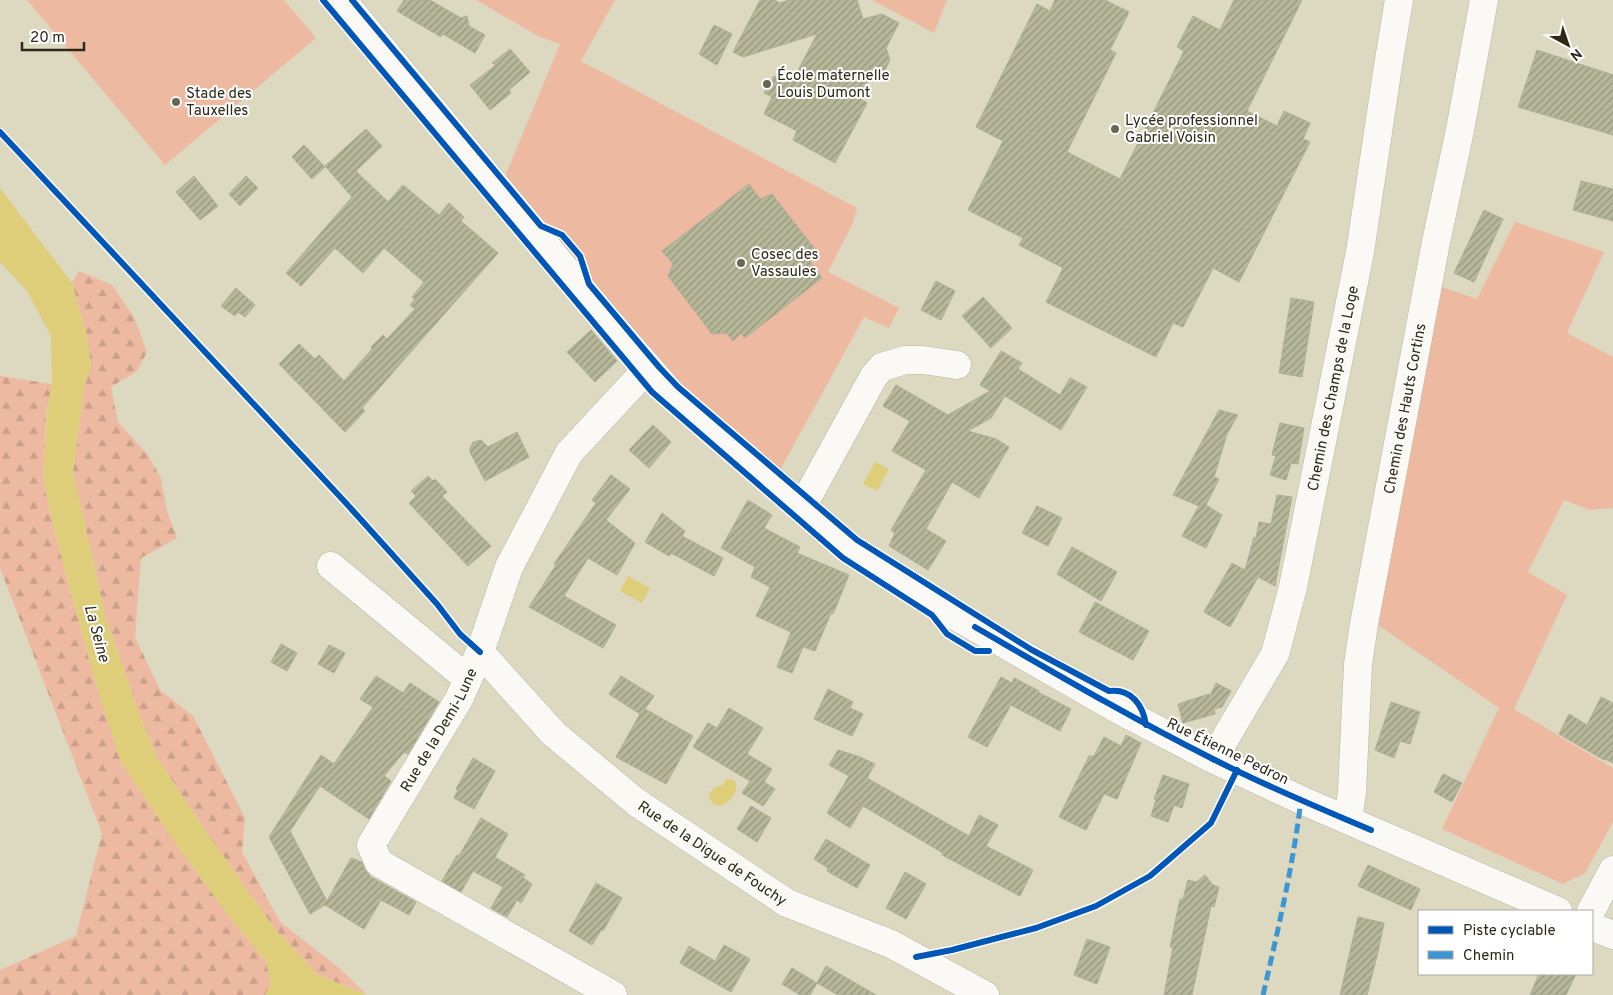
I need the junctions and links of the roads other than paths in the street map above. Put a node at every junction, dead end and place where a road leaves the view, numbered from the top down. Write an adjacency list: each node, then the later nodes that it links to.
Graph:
1 (342, 0): 5 (street, Rue Étienne Pedron)
2 (1400, 0): 10 (street, Chemin des Champs de la Loge)
3 (1484, 0): 11 (street, Chemin des Hauts Cortins)
4 (958, 365): 6 (street)
5 (648, 368): 6 (street, Rue Étienne Pedron); 8 (street, Rue de la Demi-Lune)
6 (802, 507): 10 (street, Rue Étienne Pedron)
7 (331, 566): 9 (street)
8 (480, 652): 9 (street, Rue de la Demi-Lune); 17 (street, Rue de la Digue de Fouchy)
9 (468, 679): 18 (street, Rue de la Demi-Lune)
10 (1213, 759): 11 (street, Rue Étienne Pedron)
11 (1348, 820): 13 (street, Rue Étienne Pedron)
12 (1613, 870): 14 (street)
13 (1556, 910)
14 (1592, 910)
15 (1593, 927): 16 (street)
16 (1613, 935)
17 (949, 987): 19 (street, Rue de la Digue de Fouchy)
18 (613, 995)
19 (985, 995)

